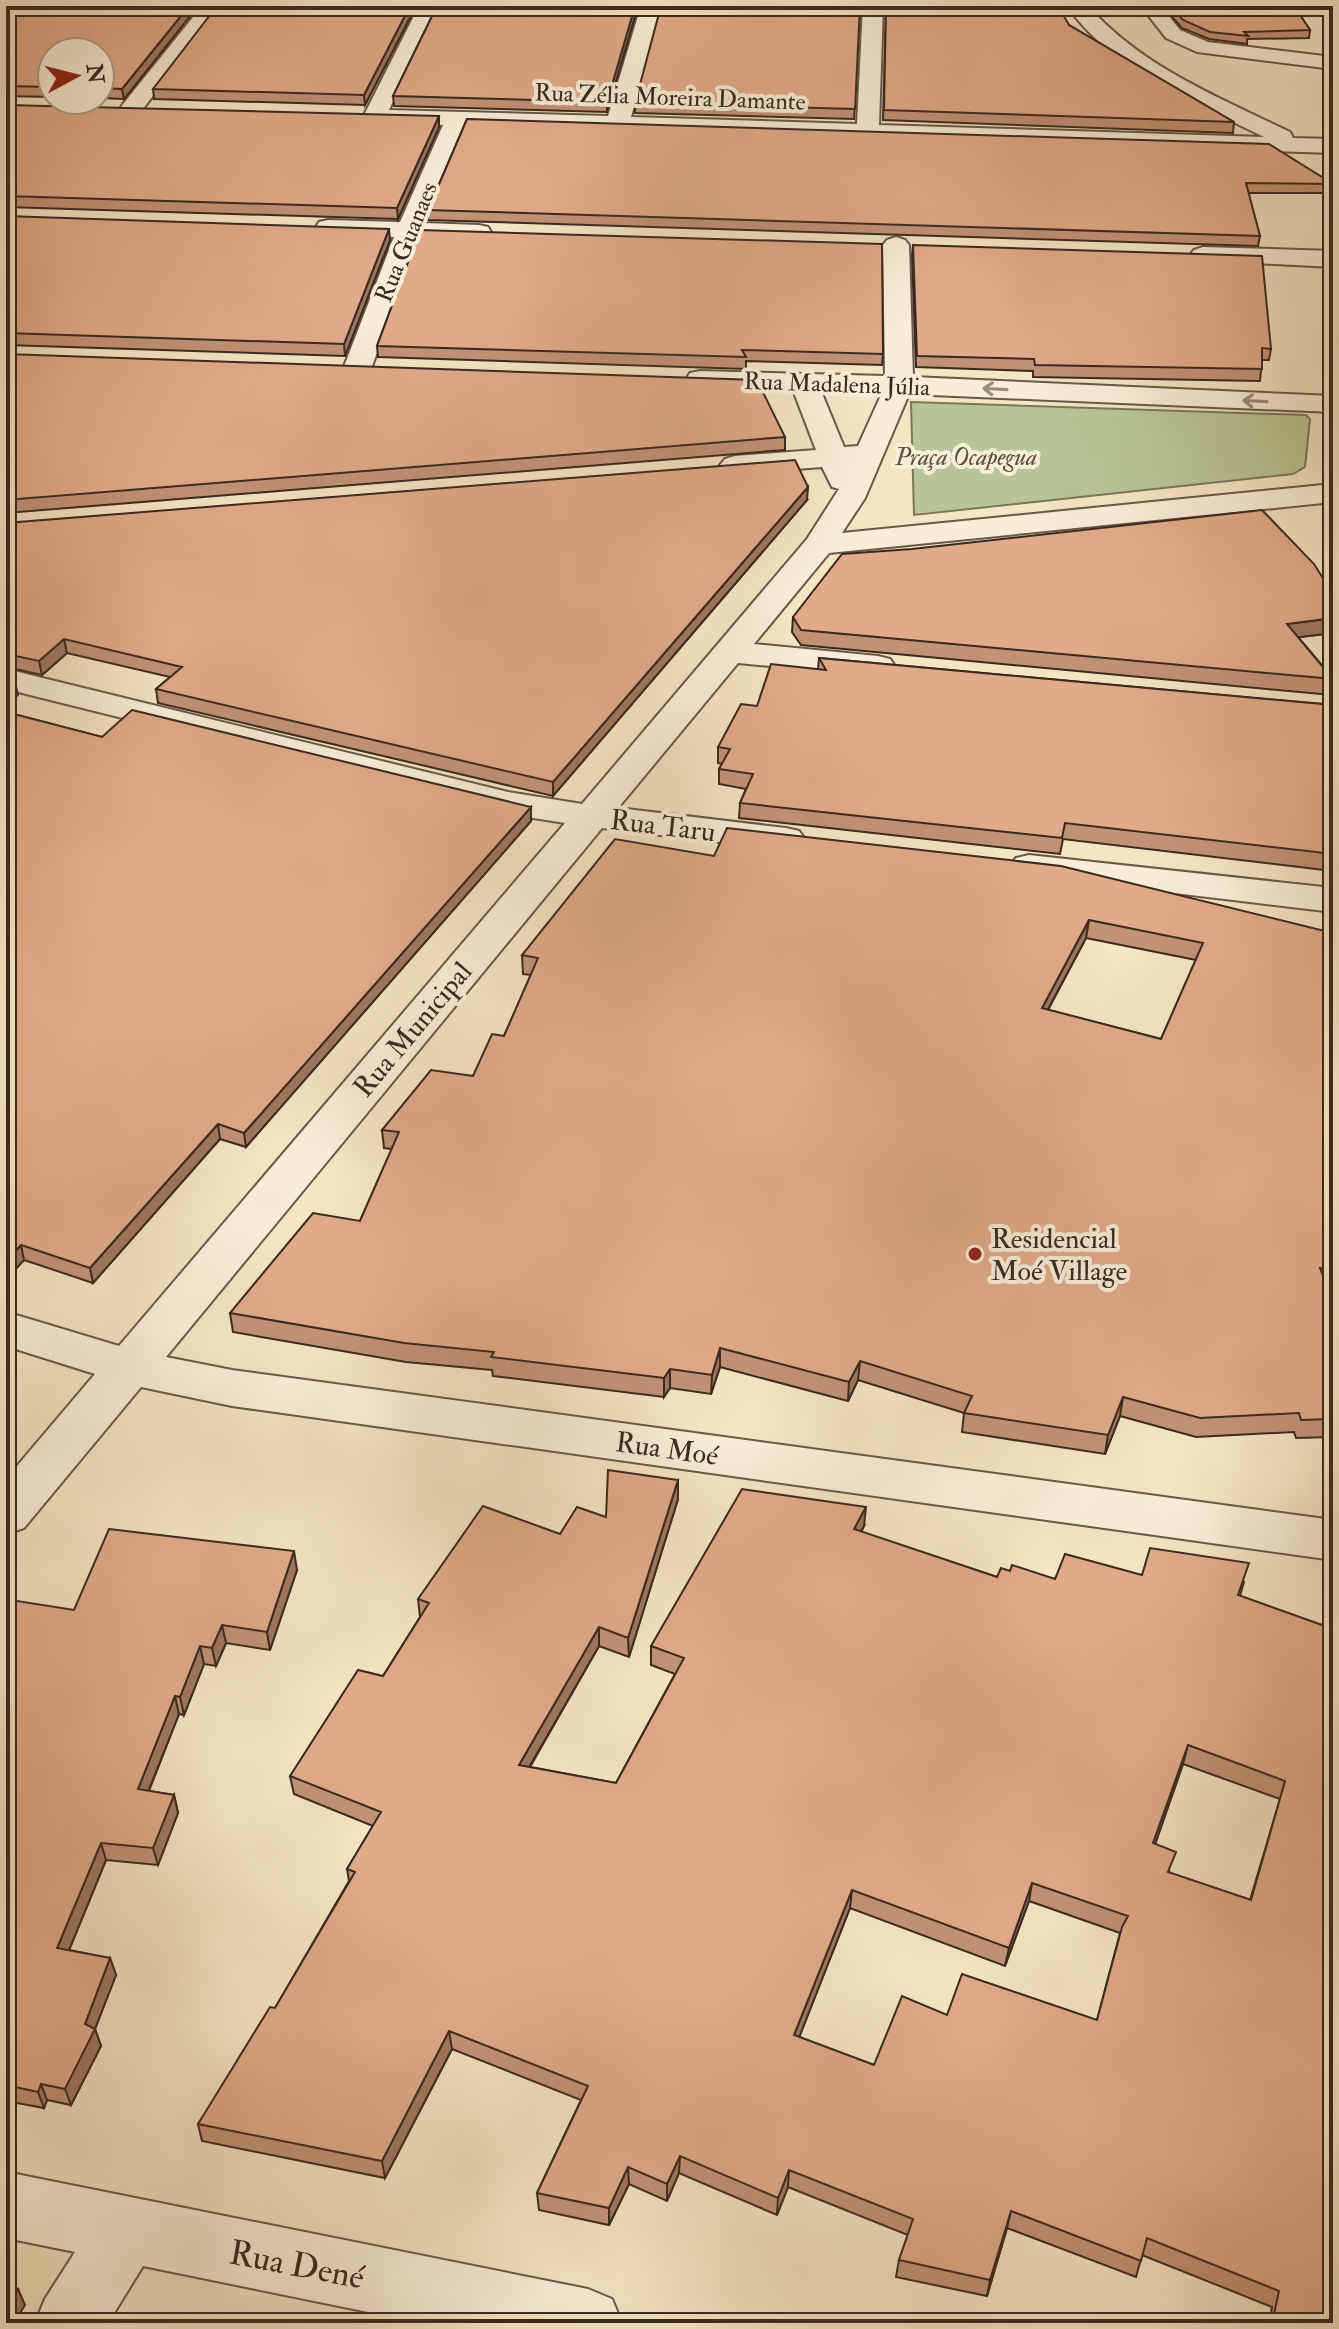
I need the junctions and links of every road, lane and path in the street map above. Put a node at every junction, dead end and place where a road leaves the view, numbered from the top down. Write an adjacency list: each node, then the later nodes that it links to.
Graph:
1 (212, 6): 8 (street)
2 (429, 6): 9 (street, Rua Zélia Moreira Damante)
3 (651, 6): 10 (street)
4 (873, 6): 11 (street)
5 (1077, 6): 12 (street)
6 (1151, 6): 7 (street)
7 (1333, 63)
8 (161, 110)
9 (458, 117): 10 (street, Rua Zélia Moreira Damante); 15 (street, Rua Guanaes)
10 (618, 122): 11 (street, Rua Zélia Moreira Damante)
11 (868, 129): 12 (street, Rua Zélia Moreira Damante)
12 (1293, 143): 13 (street, Rua Zélia Moreira Damante)
13 (1333, 146)
14 (301, 226): 15 (street)
15 (409, 230): 16 (street); 23 (street, Rua Guanaes)
16 (504, 233)
17 (864, 244): 18 (street)
18 (896, 245): 19 (street); 27 (street)
19 (927, 246)
20 (1177, 254): 21 (street)
21 (1333, 259)
22 (325, 367): 23 (street)
23 (357, 369): 24 (street)
24 (388, 370)
25 (681, 379): 26 (street, Rua Madalena Júlia)
26 (804, 383): 27 (street, Rua Madalena Júlia); 30 (street)
27 (899, 385): 28 (street, Rua Madalena Júlia, one-way to 27); 29 (street)
28 (1333, 404)
29 (869, 454): 30 (street); 33 (street)
30 (834, 457): 31 (street); 33 (street)
31 (707, 468)
32 (1333, 493): 34 (street)
33 (850, 498): 34 (street)
34 (819, 545): 35 (street, Rua Municipal)
35 (729, 652): 36 (street); 38 (street, Rua Municipal)
36 (907, 668)
37 (6, 679): 38 (street, Rua Taru)
38 (590, 816): 39 (street, Rua Taru); 43 (street, Rua Municipal)
39 (812, 842)
40 (1002, 863): 41 (street)
41 (1333, 900)
42 (6, 1329): 43 (street, Rua Moé)
43 (130, 1367): 44 (street, Rua Municipal); 45 (street, Rua Moé)
44 (6, 1514)
45 (1333, 1540)
46 (6, 2205): 47 (street, Rua Dené)
47 (127, 2230): 48 (street); 49 (street, Rua Dené)
48 (69, 2323)
49 (588, 2323)

